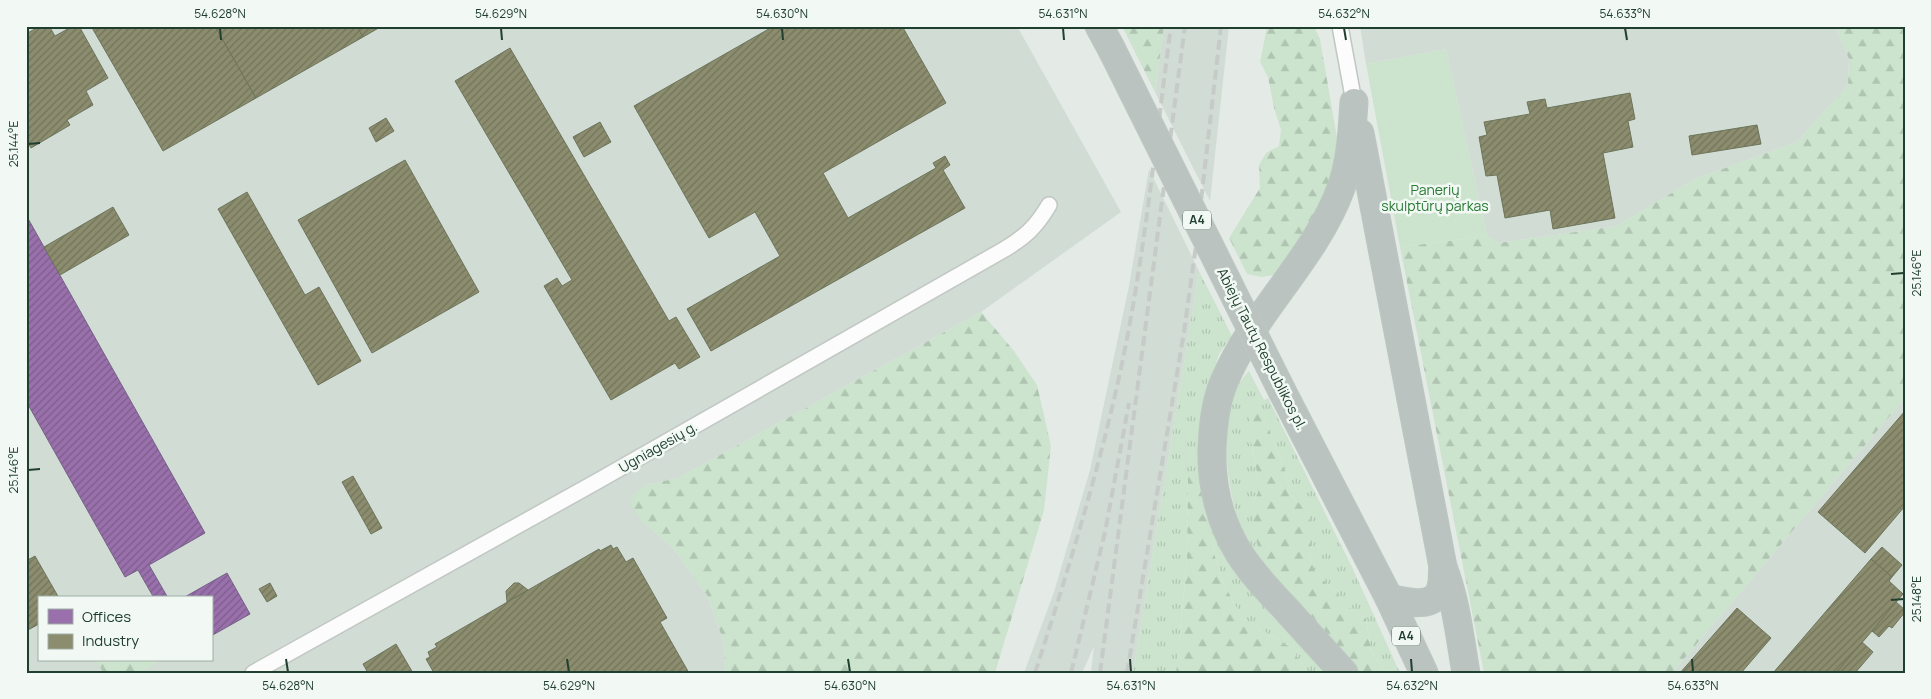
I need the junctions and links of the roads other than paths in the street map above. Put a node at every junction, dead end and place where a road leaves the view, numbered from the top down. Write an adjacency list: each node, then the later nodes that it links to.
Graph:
1 (1340, 26): 3 (street)
2 (1105, 37): 8 (highway, Abiejų Tautų Respublikos pl. / A4, bridge)
3 (1354, 102): 5 (highway); 6 (highway)
4 (1049, 205): 9 (street, Ugniagesių g.)
5 (1325, 222): 6 (highway); 10 (highway)
6 (1377, 227): 7 (highway)
7 (1443, 567): 8 (highway); 12 (highway)
8 (1389, 598): 11 (highway, Abiejų Tautų Respublikos pl. / A4)
9 (253, 673)
10 (1344, 673)
11 (1424, 673)
12 (1466, 673)

